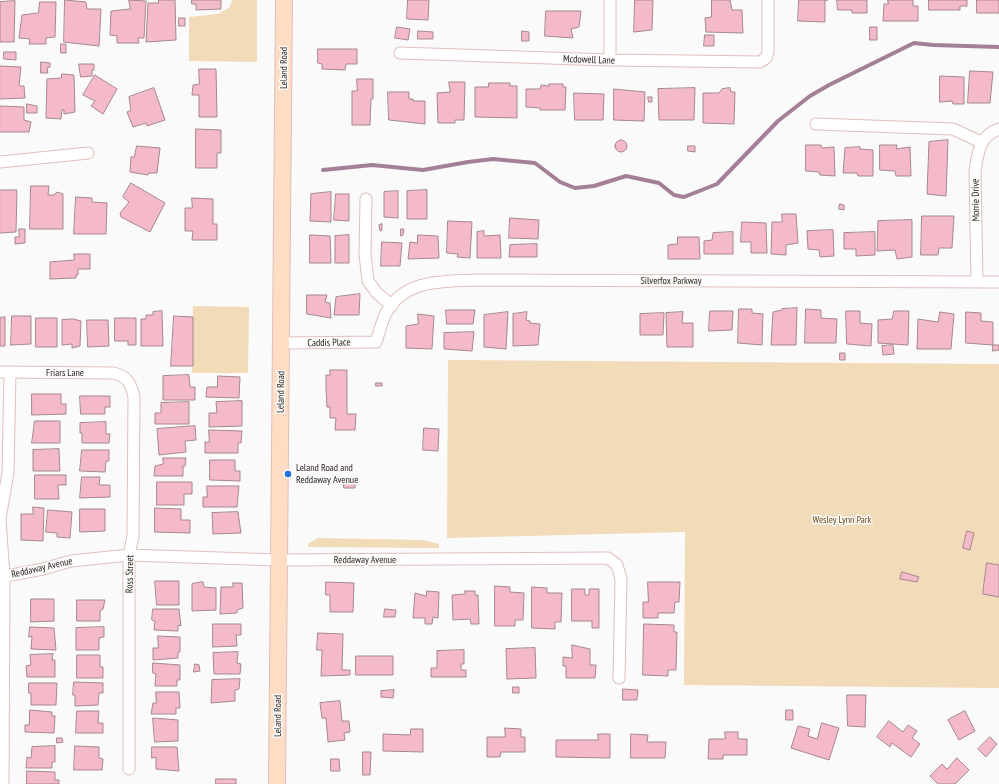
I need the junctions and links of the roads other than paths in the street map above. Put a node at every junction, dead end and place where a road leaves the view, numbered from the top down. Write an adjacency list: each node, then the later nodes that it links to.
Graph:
1 (284, 0): 16 (street, Leland Road)
2 (610, 0): 5 (street)
3 (768, 0): 5 (street, Mcdowell Lane)
4 (400, 53): 5 (street, Mcdowell Lane)
5 (610, 60)
6 (816, 124): 8 (street)
7 (999, 129): 8 (street)
8 (981, 142): 12 (street, Morrie Drive)
9 (88, 153): 10 (street)
10 (0, 162)
11 (366, 199): 14 (street)
12 (977, 282): 13 (street, Silverfox Parkway); 14 (street, Silverfox Parkway)
13 (999, 282)
14 (392, 306): 15 (street, Silverfox Parkway)
15 (376, 342): 16 (street, Caddis Place)
16 (282, 343): 21 (street, Leland Road)
17 (5, 372): 18 (street, Friars Lane); 19 (street)
18 (128, 380): 20 (street, Ross Street)
19 (0, 519): 22 (street)
20 (129, 555): 21 (street, Reddaway Avenue); 22 (street, Reddaway Avenue); 24 (street, Ross Street)
21 (278, 560): 23 (street, Reddaway Avenue); 26 (street, Leland Road)
22 (2, 577): 25 (street)
23 (619, 678)
24 (129, 769)
25 (2, 784)
26 (277, 784)

